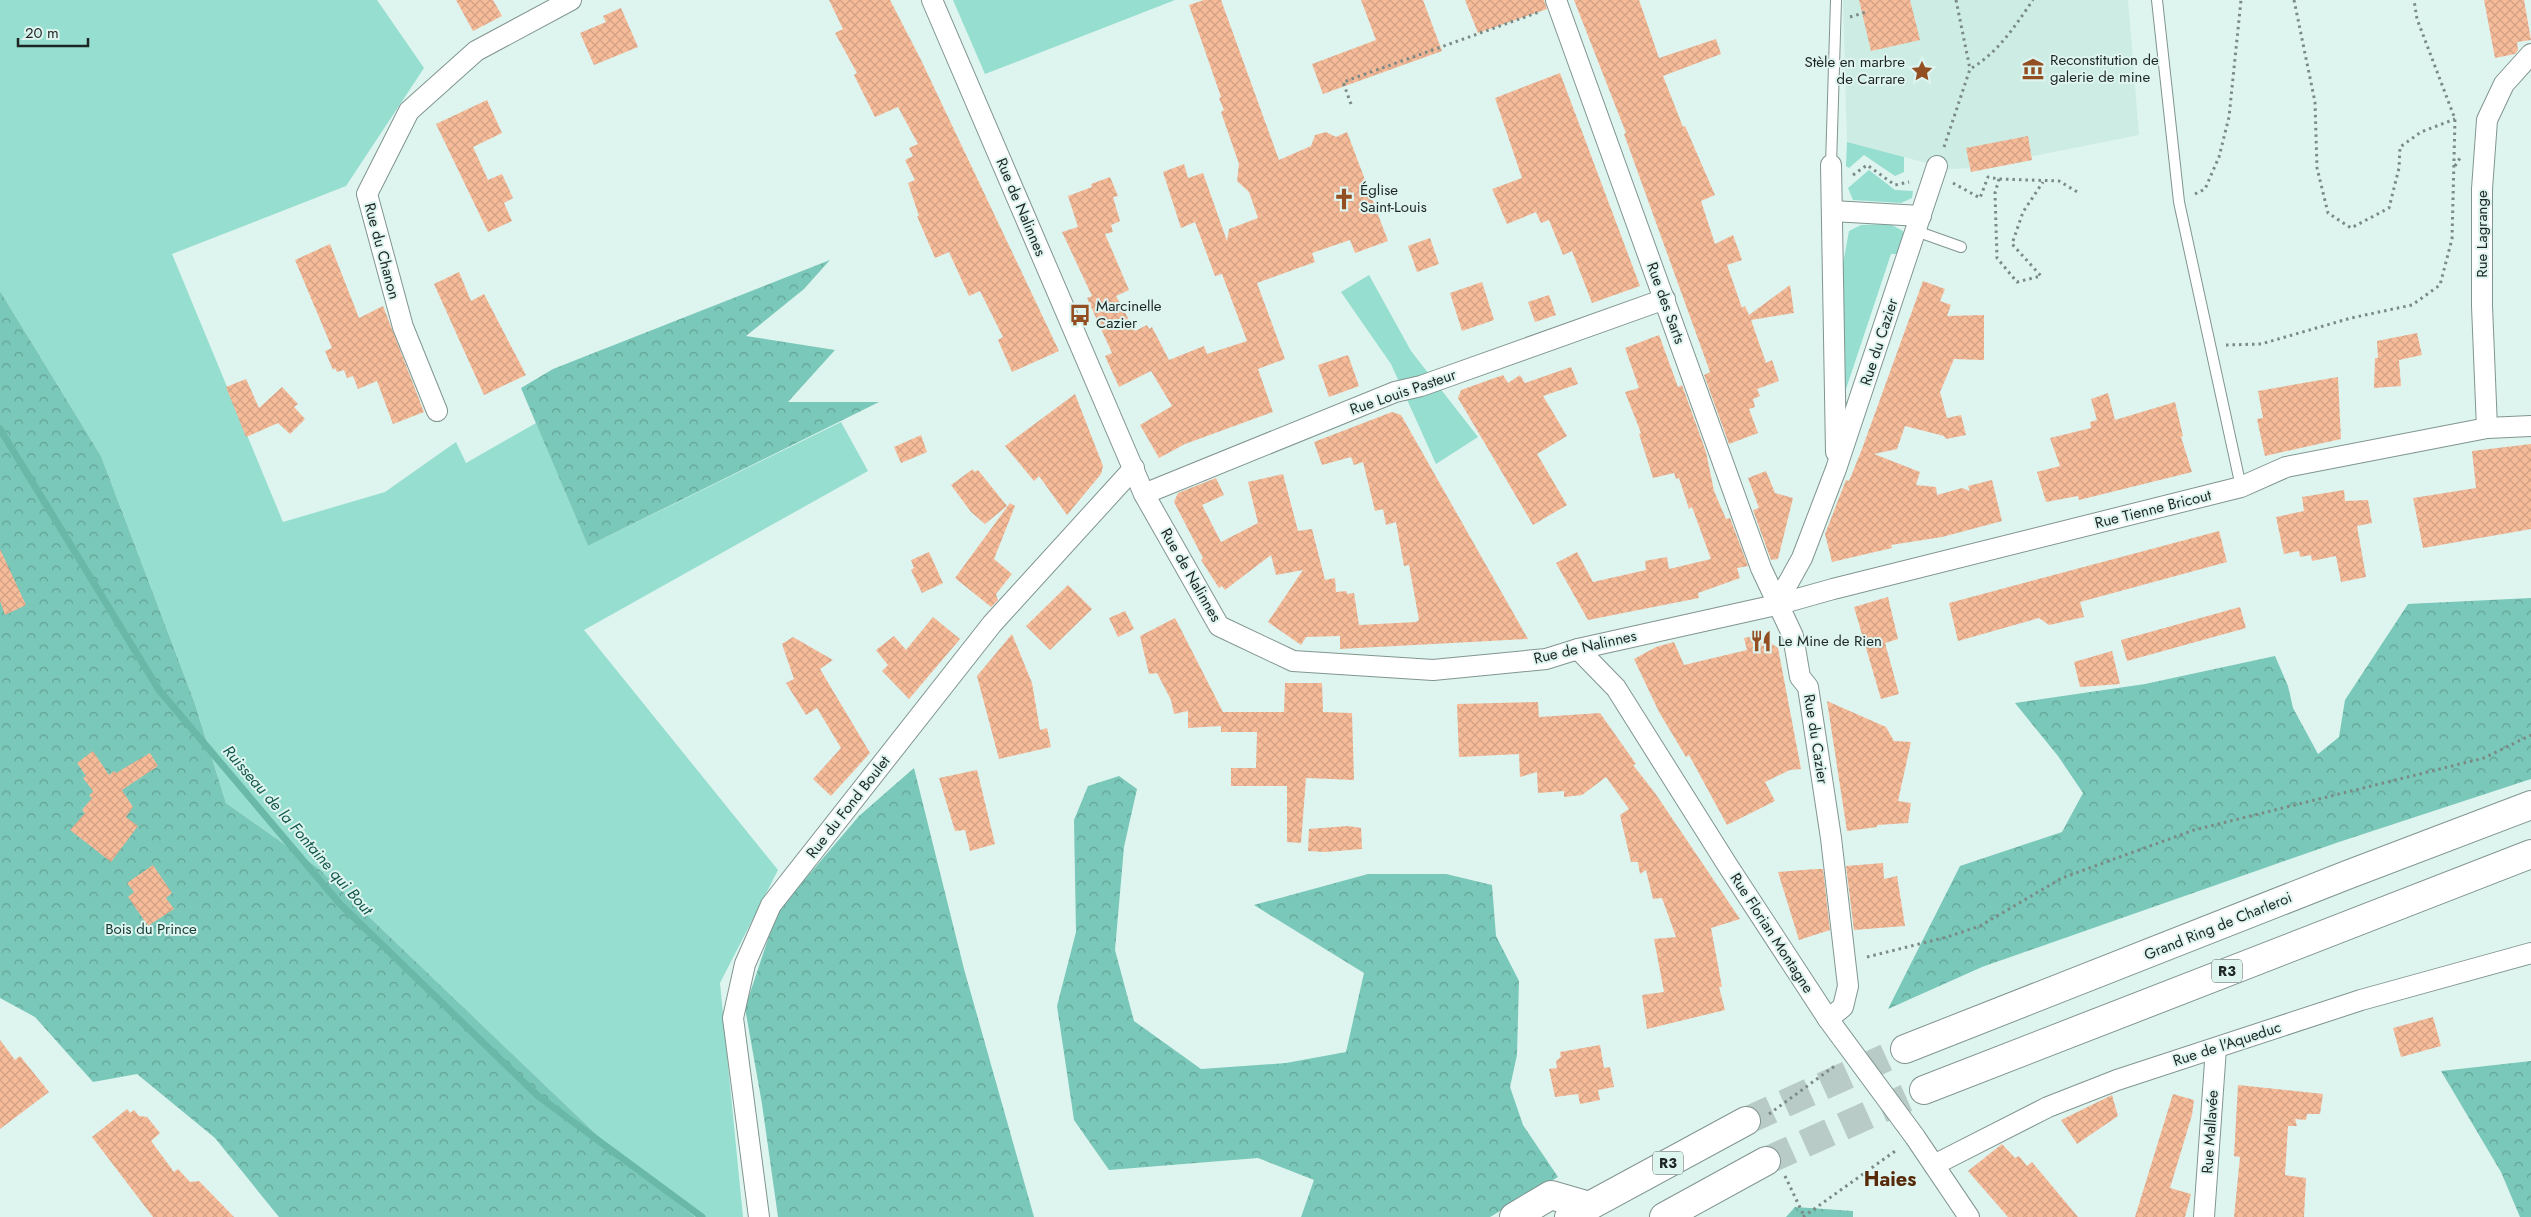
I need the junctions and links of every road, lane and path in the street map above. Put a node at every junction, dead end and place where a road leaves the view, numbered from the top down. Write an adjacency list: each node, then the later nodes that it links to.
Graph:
1 (571, 0): 26 (street, Rue du Chanon)
2 (932, 0): 29 (street, Rue de Nalinnes)
3 (1836, 0): 15 (lane)
4 (1956, 0): 12 (path)
5 (2033, 0): 12 (path)
6 (2157, 0): 20 (lane)
7 (2241, 0): 20 (path)
8 (2294, 0): 14 (path)
9 (2414, 0): 14 (path)
10 (1557, 3): 13 (path); 24 (street, Rue des Sarts)
11 (2531, 54): 28 (street, Rue Lagrange)
12 (1970, 69): 16 (path)
13 (1352, 104)
14 (2455, 119): 25 (path)
15 (1831, 164): 16 (path); 21 (street, Rue du Cazier)
16 (1936, 170): 17 (path); 22 (street, Rue du Cazier)
17 (1999, 179): 18 (path); 18 (path)
18 (2043, 181): 19 (path)
19 (2079, 193)
20 (2179, 202): 25 (lane)
21 (1832, 211): 22 (street); 30 (street, Rue du Cazier)
22 (1918, 224): 23 (lane); 30 (street, Rue du Cazier)
23 (1961, 247)
24 (1664, 299): 32 (street, Rue Louis Pasteur); 33 (street, Rue des Sarts)
25 (2211, 347): 31 (lane)
26 (437, 411)
27 (2531, 426): 28 (street, Rue Tienne Bricout)
28 (2487, 428): 31 (street, Rue Tienne Bricout)
29 (1134, 468): 32 (street, Rue de Nalinnes); 50 (street, Rue du Fond Boulet)
30 (1836, 469): 33 (street, Rue du Cazier)
31 (2241, 487): 33 (street, Rue Tienne Bricout)
32 (1144, 494): 34 (street, Rue de Nalinnes)
33 (1776, 605): 34 (street, Rue de Nalinnes); 39 (street, Rue du Cazier)
34 (1578, 649): 40 (street, Rue Florian Montagne)
35 (2531, 735): 39 (path)
36 (2531, 805): 42 (highway, Grand Ring de Charleroi)
37 (2531, 854): 44 (highway, R3)
38 (2531, 953): 41 (street, Rue de l'Aqueduc)
39 (1845, 963): 40 (street, Rue du Cazier)
40 (1828, 1019): 43 (street, Rue Florian Montagne)
41 (2216, 1048): 47 (street, Rue de l'Aqueduc); 55 (street, Rue Mallavée)
42 (1905, 1049)
43 (1852, 1052): 45 (path); 46 (street, Rue Florian Montagne)
44 (1924, 1090)
45 (1757, 1118): 49 (highway, R3)
46 (1915, 1137): 47 (street, Rue Florian Montagne); 53 (path)
47 (1934, 1165): 54 (street, Rue Florian Montagne)
48 (1775, 1167): 52 (highway); 53 (path)
49 (1579, 1211): 51 (highway)
50 (759, 1217)
51 (1514, 1217)
52 (1665, 1217)
53 (1803, 1217)
54 (1969, 1217)
55 (2204, 1217)

